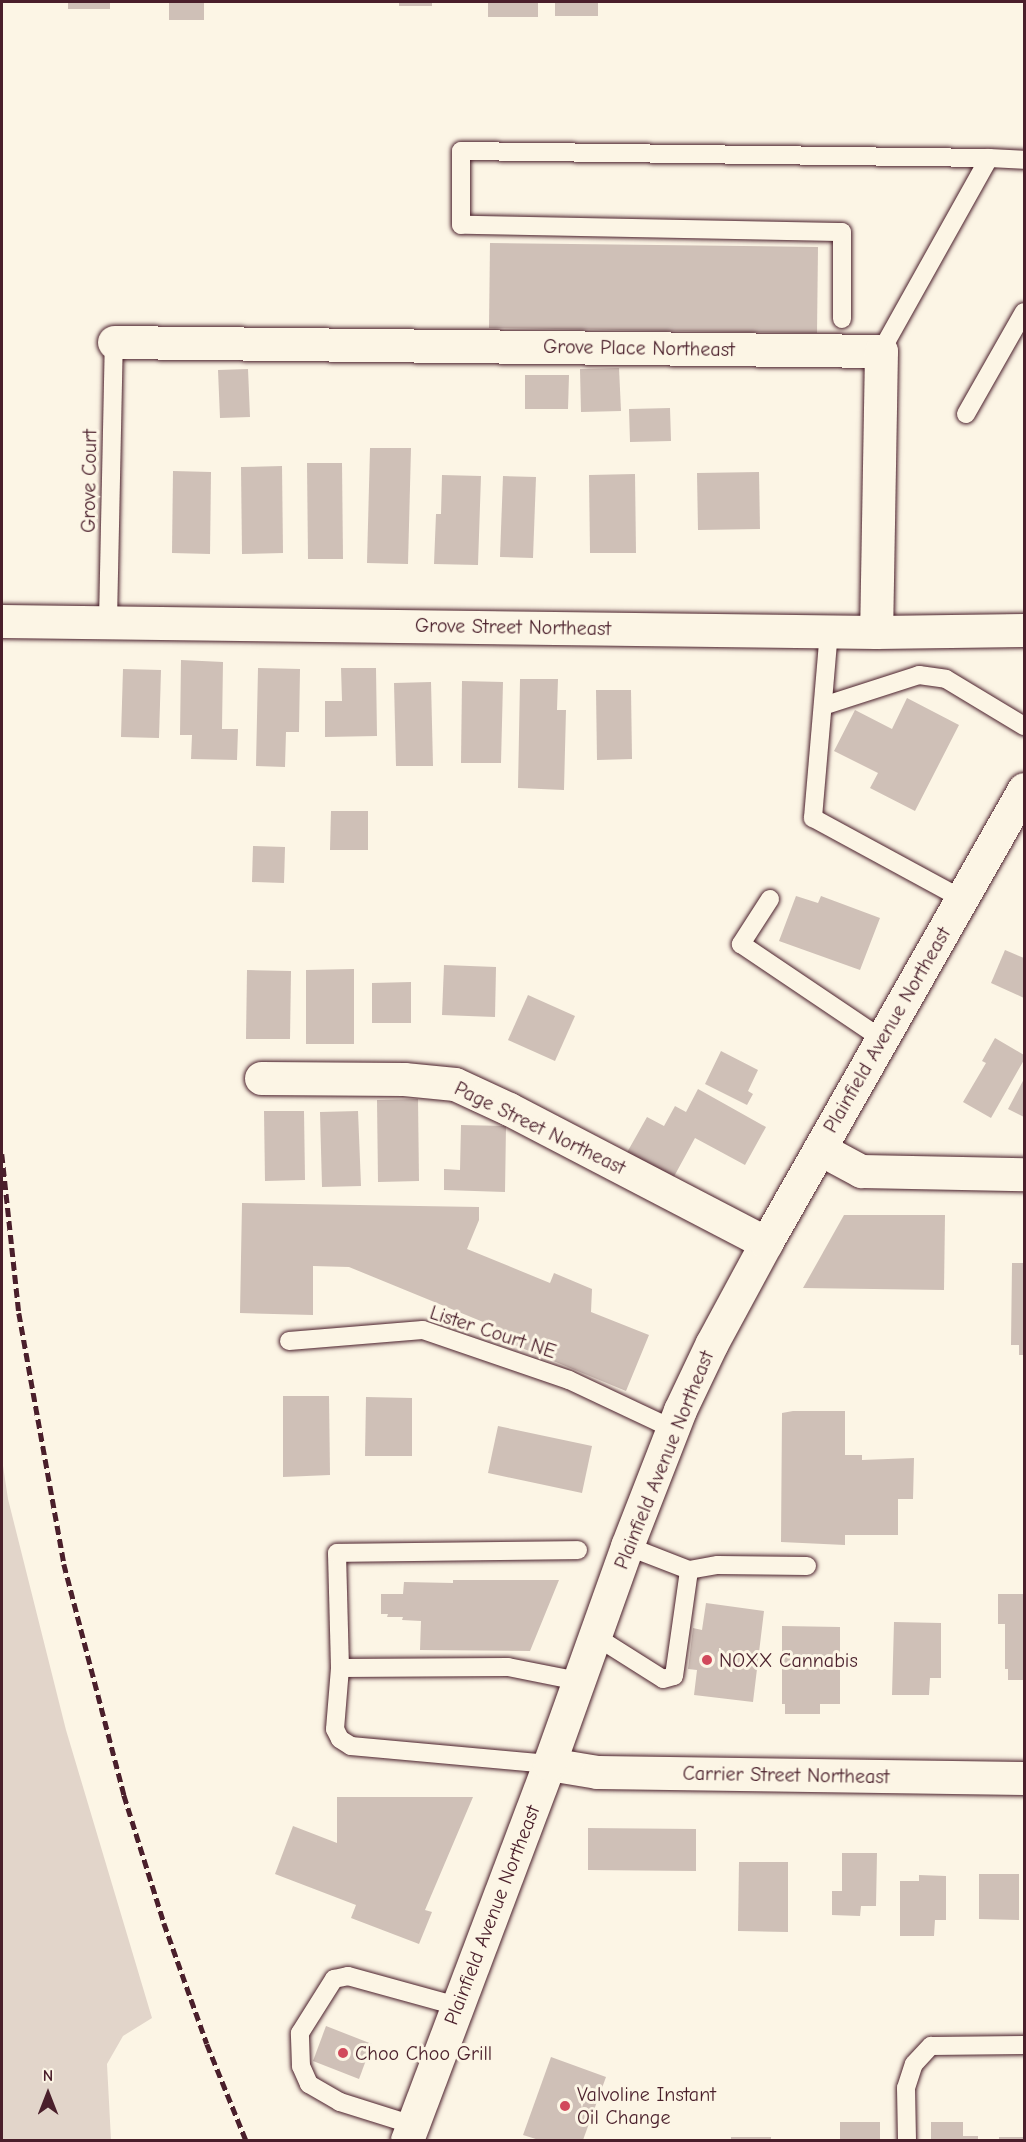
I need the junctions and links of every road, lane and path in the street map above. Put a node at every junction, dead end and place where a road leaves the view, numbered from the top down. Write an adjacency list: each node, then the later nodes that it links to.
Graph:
1 (989, 159): 2 (lane); 4 (lane); 6 (lane)
2 (1024, 160)
3 (1024, 312): 7 (lane)
4 (842, 319)
5 (114, 342): 6 (street, Grove Place Northeast); 9 (lane, Grove Court)
6 (881, 351): 12 (street)
7 (966, 414)
8 (2, 621): 9 (street, Grove Street Northeast)
9 (108, 621): 11 (street, Grove Street Northeast)
10 (1024, 630): 12 (street, Grove Street Northeast)
11 (829, 631): 12 (street, Grove Street Northeast); 13 (lane)
12 (876, 632)
13 (823, 706): 14 (lane); 17 (lane)
14 (1024, 726)
15 (1024, 789): 17 (street, Plainfield Avenue Northeast)
16 (770, 899): 18 (lane)
17 (962, 899): 18 (street, Plainfield Avenue Northeast)
18 (882, 1039): 20 (street, Plainfield Avenue Northeast)
19 (261, 1078): 22 (street, Page Street Northeast)
20 (820, 1149): 21 (street); 22 (street, Plainfield Avenue Northeast)
21 (1024, 1174)
22 (766, 1243): 24 (street, Plainfield Avenue Northeast)
23 (289, 1341): 24 (lane, Lister Court NE)
24 (673, 1429): 25 (street, Plainfield Avenue Northeast)
25 (627, 1545): 28 (lane); 29 (street, Plainfield Avenue Northeast)
26 (578, 1550): 30 (lane)
27 (807, 1566): 28 (lane)
28 (689, 1570): 29 (lane)
29 (595, 1636): 31 (street, Plainfield Avenue Northeast)
30 (340, 1668): 31 (lane); 32 (lane)
31 (578, 1681): 32 (street, Plainfield Avenue Northeast)
32 (549, 1764): 33 (street, Carrier Street Northeast); 34 (street, Plainfield Avenue Northeast)
33 (1024, 1778)
34 (457, 2006): 36 (street, Plainfield Avenue Northeast); 36 (lane)
35 (1024, 2045): 37 (lane)
36 (410, 2133)
37 (907, 2140)

